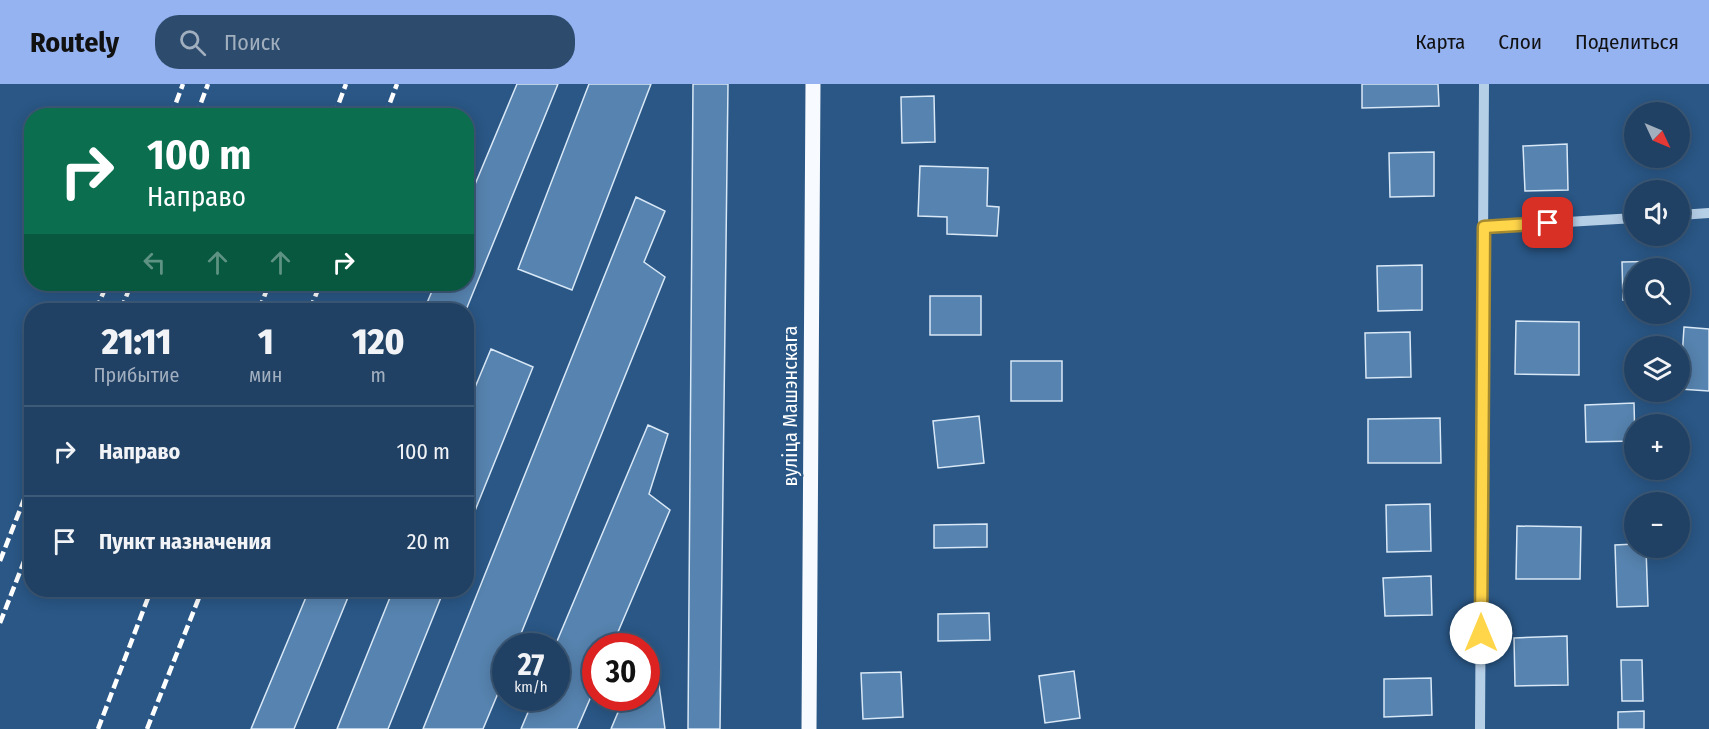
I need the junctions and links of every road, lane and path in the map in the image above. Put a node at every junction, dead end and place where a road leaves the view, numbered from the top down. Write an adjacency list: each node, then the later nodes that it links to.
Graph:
1 (813, 84): 7 (main road, вуліца Машэнскага)
2 (1484, 84): 6 (street)
3 (1709, 213): 4 (street)
4 (1690, 214)
5 (1624, 219): 6 (street)
6 (1484, 227): 8 (street)
7 (809, 729)
8 (1480, 729)

